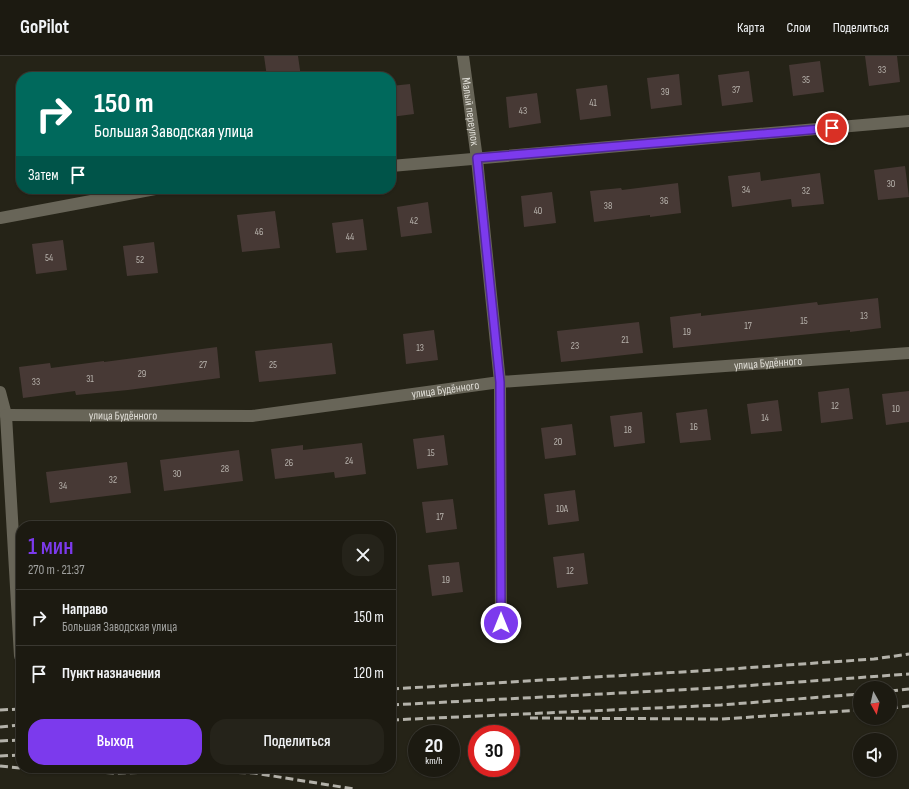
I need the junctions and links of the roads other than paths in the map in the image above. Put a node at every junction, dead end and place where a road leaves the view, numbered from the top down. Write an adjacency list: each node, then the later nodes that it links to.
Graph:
1 (463, 56): 3 (street, Малый переулок)
2 (909, 121): 3 (street)
3 (477, 158): 4 (street); 8 (street, Малый переулок)
4 (396, 166)
5 (128, 194): 6 (street)
6 (0, 218)
7 (909, 353): 8 (street, улица Будённого)
8 (500, 382): 10 (street, улица Будённого); 12 (street, Малый переулок)
9 (0, 392): 10 (street)
10 (6, 415): 11 (street)
11 (16, 587)
12 (501, 623)

